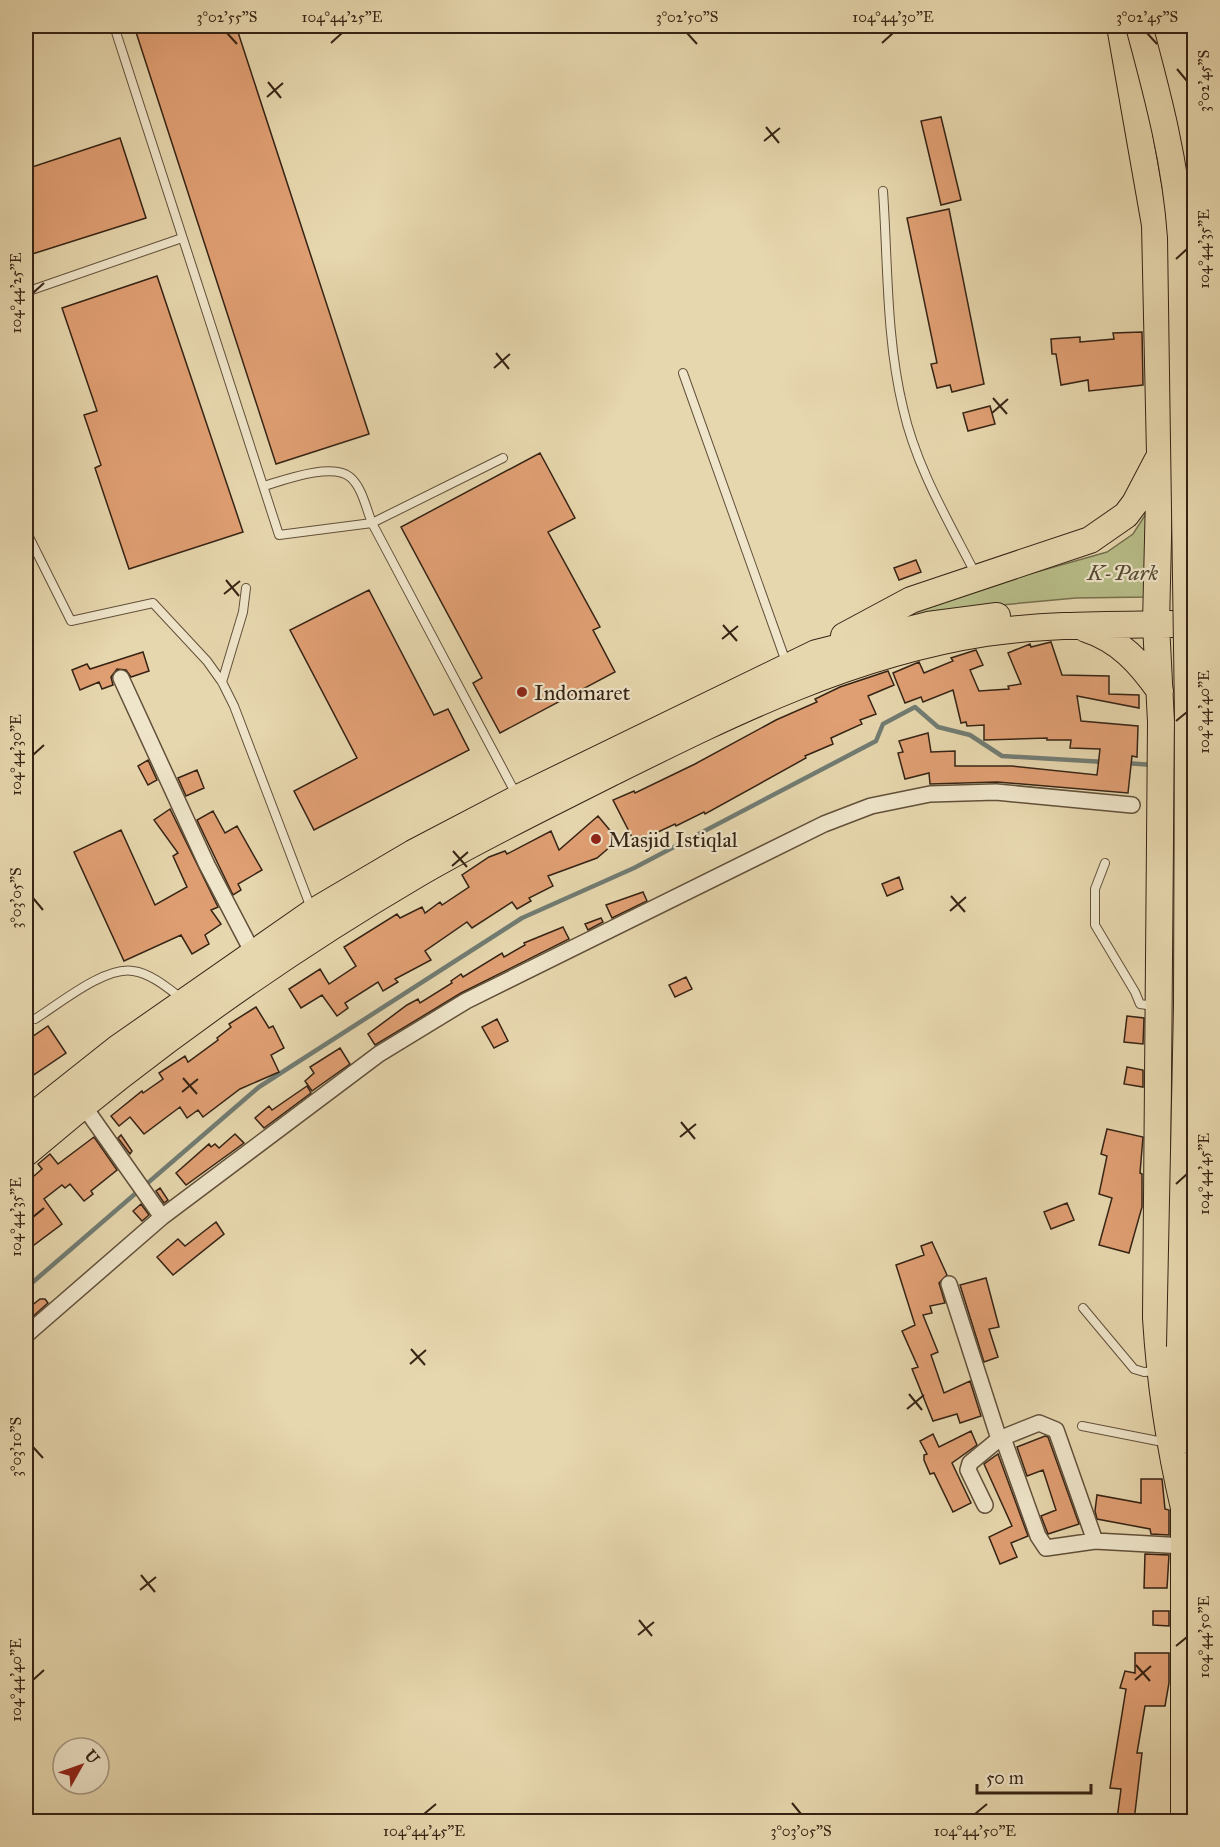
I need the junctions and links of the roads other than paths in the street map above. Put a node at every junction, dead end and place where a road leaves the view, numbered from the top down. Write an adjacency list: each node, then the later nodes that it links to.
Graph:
1 (114, 26): 9 (lane)
2 (1120, 26): 12 (highway)
3 (1140, 26): 49 (highway, bridge)
4 (1160, 26): 7 (highway)
5 (1179, 26): 6 (highway)
6 (1194, 86)
7 (1194, 172)
8 (883, 191): 17 (lane)
9 (182, 238): 10 (lane); 14 (lane)
10 (26, 292)
11 (683, 373): 24 (lane)
12 (1161, 454): 17 (highway); 20 (highway)
13 (503, 458): 15 (lane)
14 (264, 486): 15 (lane); 15 (lane)
15 (372, 523): 28 (lane)
16 (26, 531): 26 (lane)
17 (976, 576): 23 (highway)
18 (246, 588): 26 (lane)
19 (1194, 606): 20 (highway)
20 (1156, 615): 21 (highway); 22 (highway); 23 (highway); 27 (highway)
21 (1194, 624)
22 (1077, 626): 27 (highway); 36 (highway)
23 (816, 653): 24 (highway)
24 (787, 666): 28 (highway)
25 (121, 678): 32 (street)
26 (222, 682): 31 (lane)
27 (1160, 691): 34 (highway)
28 (518, 798): 31 (highway)
29 (1132, 805): 40 (street)
30 (1105, 863): 34 (lane)
31 (313, 912): 32 (highway)
32 (253, 953): 33 (highway)
33 (185, 1001): 35 (lane); 36 (highway)
34 (1158, 1006): 44 (highway)
35 (35, 1019)
36 (165, 1029): 37 (highway); 38 (highway)
37 (83, 1105): 39 (highway); 40 (street)
38 (26, 1121)
39 (26, 1153)
40 (162, 1217): 43 (street)
41 (950, 1284): 46 (street)
42 (1083, 1308): 44 (lane)
43 (26, 1335)
44 (1159, 1371): 47 (highway)
45 (1082, 1426): 47 (lane)
46 (1000, 1438): 48 (street); 50 (street); 50 (street)
47 (1169, 1444): 49 (highway)
48 (985, 1505)
49 (1185, 1508): 51 (highway)
50 (1095, 1541): 51 (street)
51 (1185, 1546): 52 (highway)
52 (1184, 1821)

